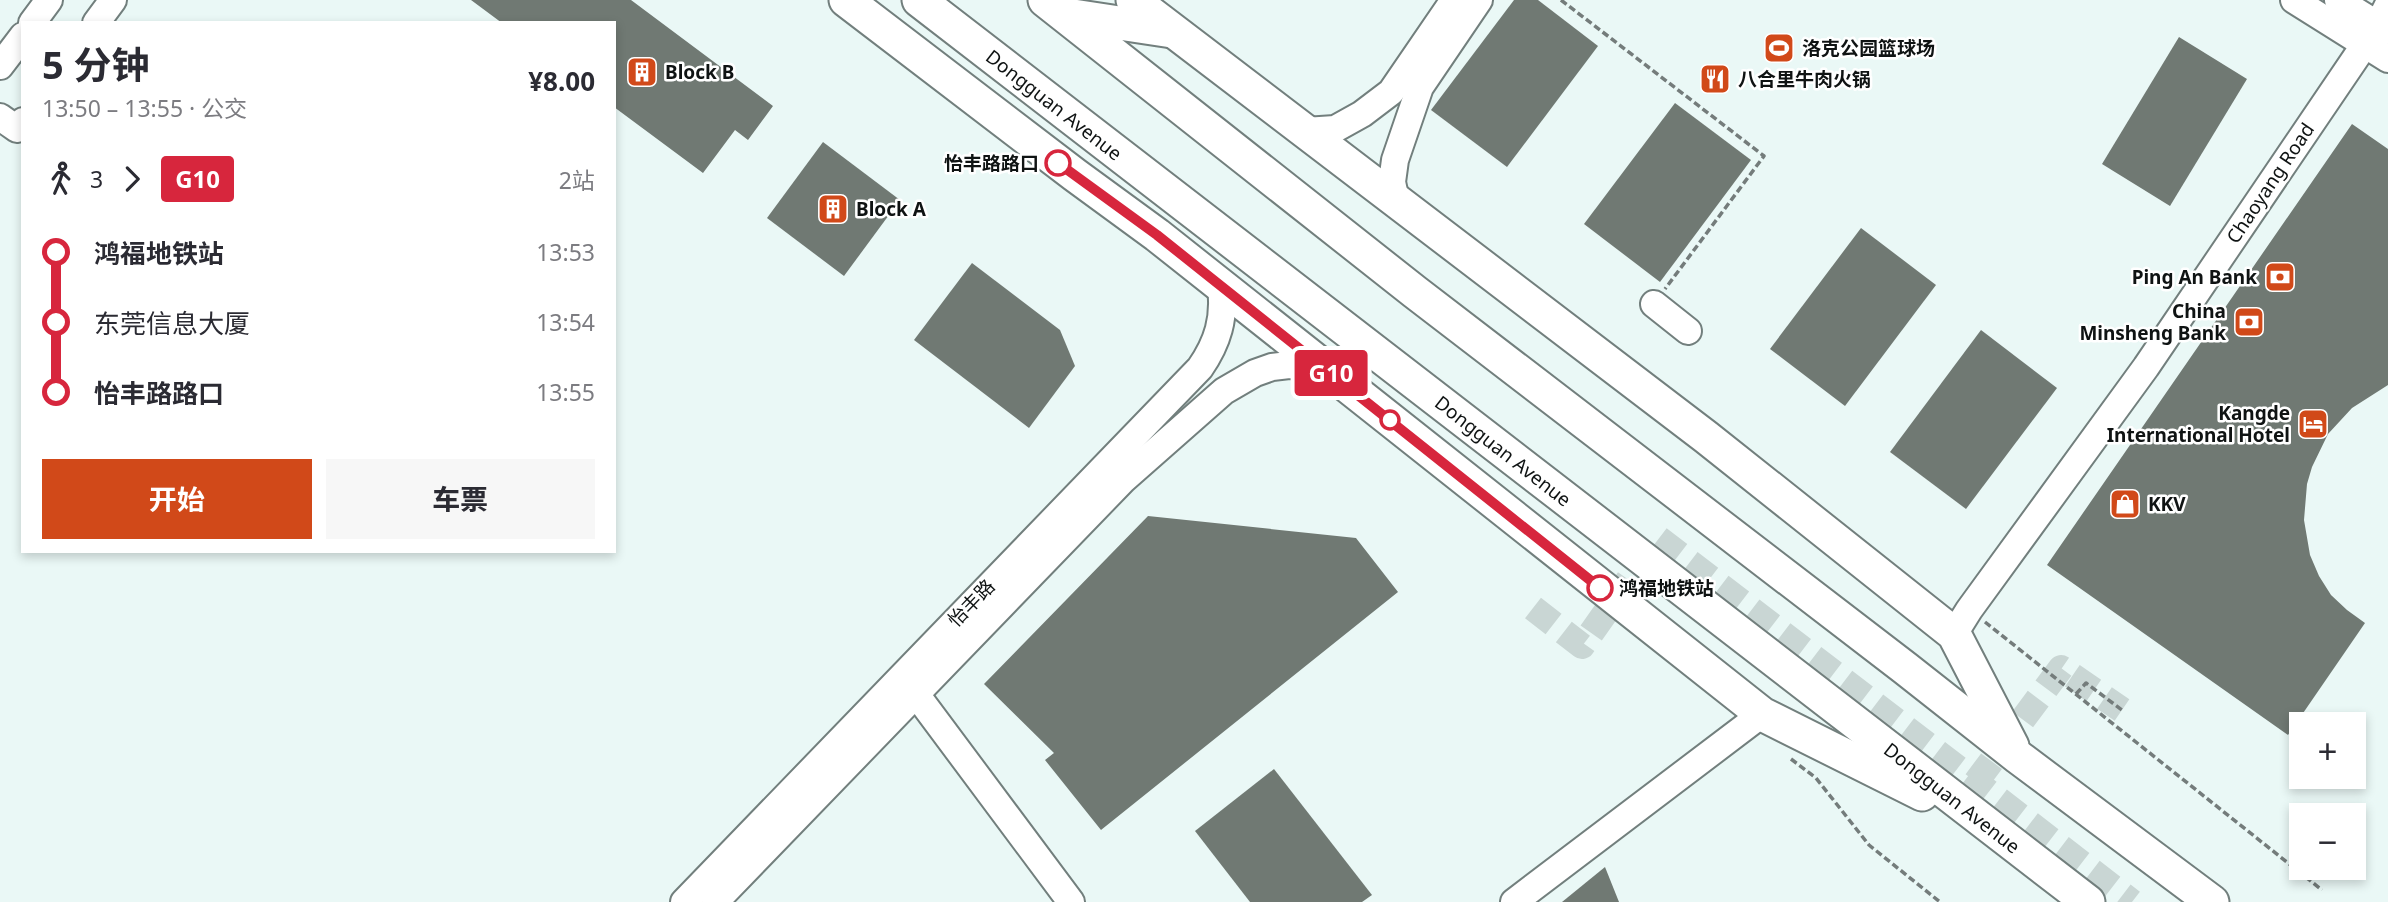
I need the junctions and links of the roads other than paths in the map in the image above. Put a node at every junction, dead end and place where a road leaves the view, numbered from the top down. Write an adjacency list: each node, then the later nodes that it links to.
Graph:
1 (49, 0): 11 (street)
2 (113, 0): 12 (street)
3 (846, 0): 22 (main road)
4 (919, 0): 27 (main road, Dongguan Avenue)
5 (1133, 0): 14 (main road)
6 (1454, 0): 20 (street)
7 (1479, 0): 21 (street)
8 (2294, 0): 13 (street)
9 (2338, 0): 13 (street)
10 (1054, 7): 14 (main road); 31 (main road)
11 (33, 21)
12 (97, 21)
13 (2380, 26): 16 (street); 28 (street, Chaoyang Road)
14 (1174, 32): 20 (main road)
15 (21, 39): 17 (street)
16 (2388, 59)
17 (0, 66)
18 (0, 117): 19 (street)
19 (21, 124)
20 (1305, 131): 21 (main road)
21 (1396, 201): 28 (main road)
22 (1222, 287): 25 (main road); 29 (street, 怡丰路)
23 (1654, 304): 24 (street)
24 (1688, 331)
25 (1325, 368): 26 (main road); 29 (street, 怡丰路)
26 (1385, 416): 27 (main road); 30 (main road)
27 (1601, 527): 32 (main road, Dongguan Avenue)
28 (1962, 622): 31 (main road)
29 (909, 684): 33 (street, 怡丰路); 34 (street, 怡丰路); 35 (street)
30 (1762, 714): 32 (main road); 36 (street)
31 (2018, 757): 38 (main road)
32 (1990, 828): 37 (main road, Dongguan Avenue)
33 (684, 902)
34 (715, 902)
35 (1071, 902)
36 (1514, 902)
37 (2088, 902)
38 (2212, 902)

